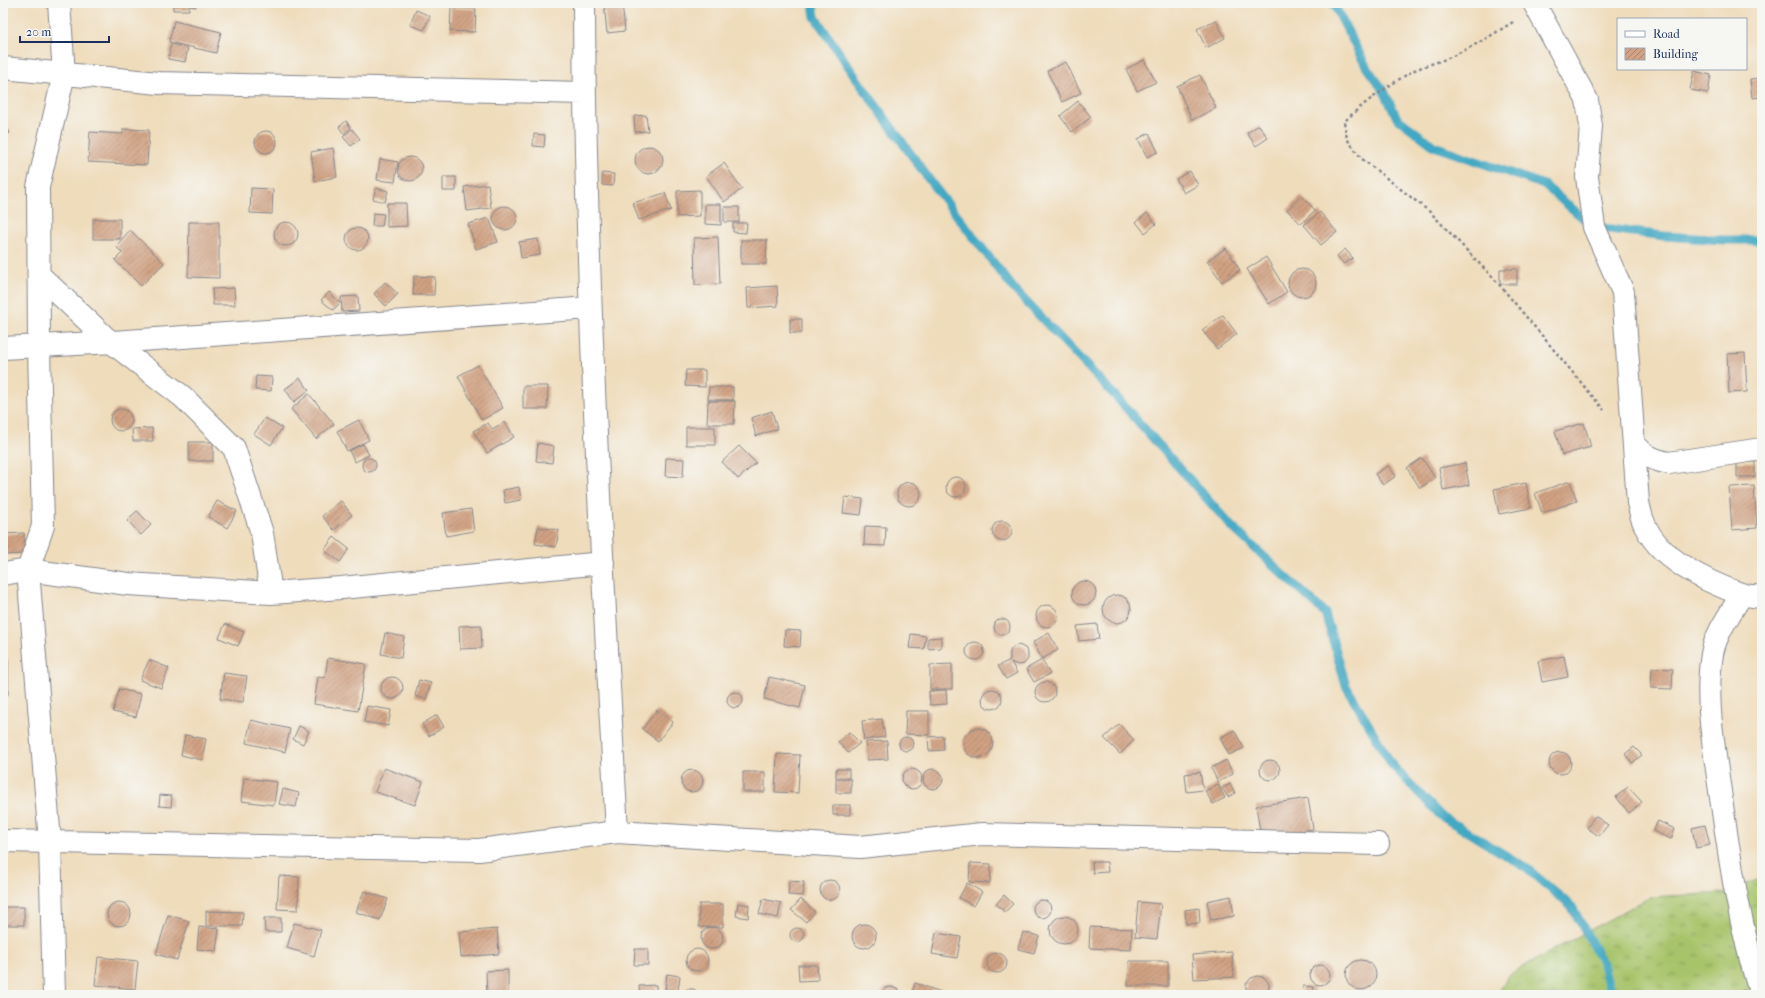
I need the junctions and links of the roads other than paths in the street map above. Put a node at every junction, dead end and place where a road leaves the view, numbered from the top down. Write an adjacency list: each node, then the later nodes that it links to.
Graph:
1 (59, 3): 5 (street)
2 (584, 3): 6 (street)
3 (1540, 4): 12 (street)
4 (3, 68): 5 (street)
5 (64, 74): 6 (street); 7 (street)
6 (584, 93): 8 (street)
7 (40, 276): 9 (street); 10 (street)
8 (590, 308): 9 (street); 14 (street)
9 (113, 342): 10 (street); 17 (street)
10 (39, 347): 11 (street); 15 (street)
11 (3, 348)
12 (1635, 445): 13 (street); 18 (street)
13 (1762, 449)
14 (603, 563): 17 (street); 19 (street)
15 (28, 570): 16 (street); 17 (street); 21 (street)
16 (3, 574)
17 (271, 593)
18 (1752, 596): 24 (street)
19 (617, 832): 21 (street); 22 (street)
20 (3, 841): 21 (street)
21 (50, 842): 23 (street)
22 (1378, 844)
23 (54, 995)
24 (1760, 995)

